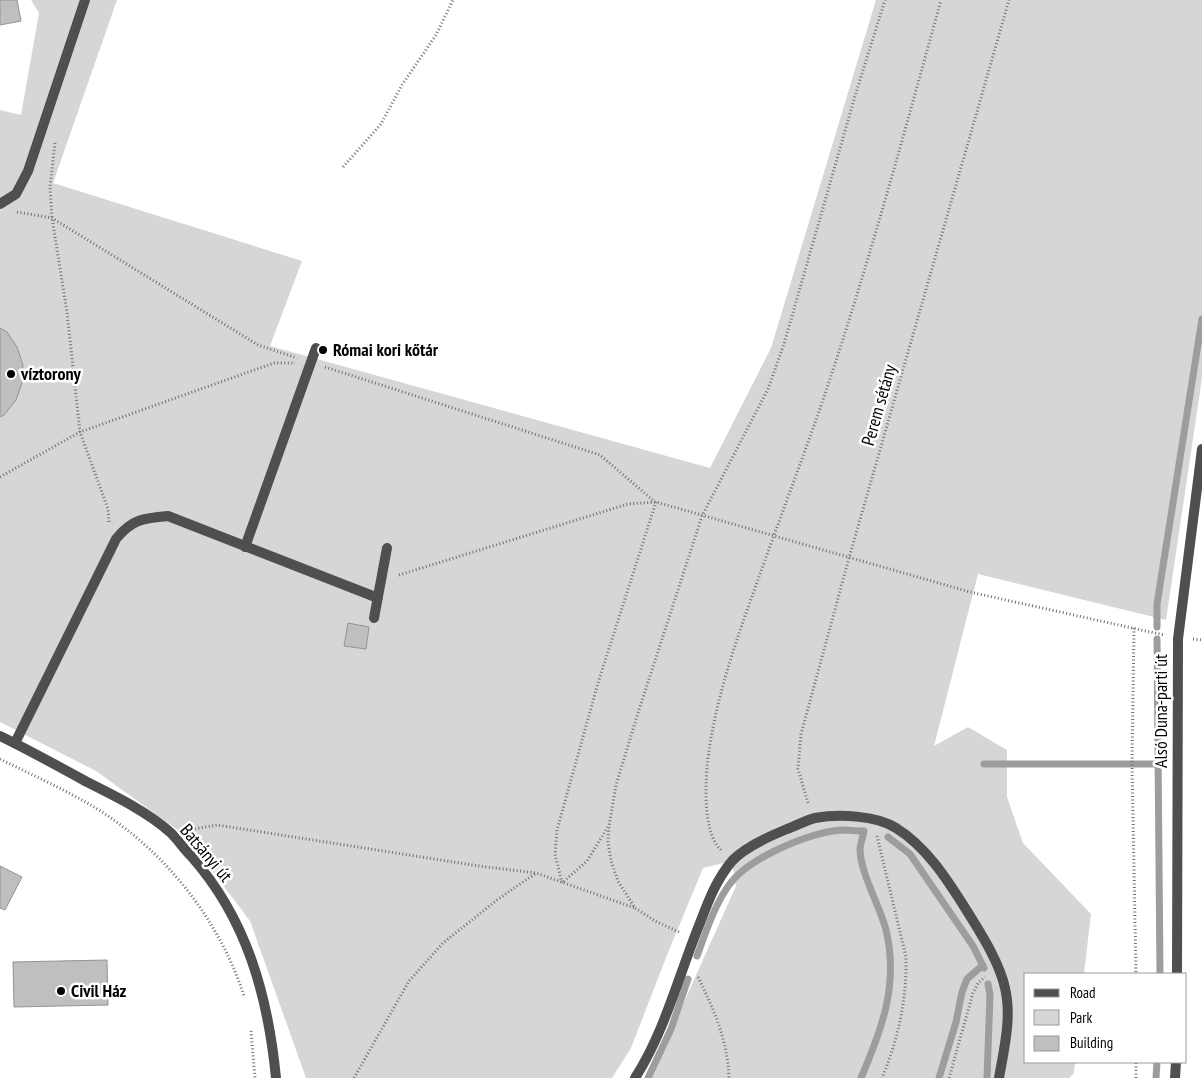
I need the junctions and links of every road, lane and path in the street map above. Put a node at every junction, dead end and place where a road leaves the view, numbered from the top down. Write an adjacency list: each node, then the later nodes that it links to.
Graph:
1 (85, 0): 8 (street)
2 (453, 0): 7 (path)
3 (885, 0): 15 (path)
4 (941, 0): 16 (path)
5 (1009, 0): 20 (path, Perem sétány)
6 (56, 135): 11 (path)
7 (343, 167)
8 (0, 204)
9 (316, 348): 10 (street)
10 (310, 362): 11 (path); 17 (street)
11 (80, 432): 13 (path); 18 (path)
12 (1202, 449): 25 (street, Alsó Duna-parti út)
13 (0, 477)
14 (656, 502): 15 (path); 21 (path); 35 (path)
15 (702, 516): 16 (path); 31 (path)
16 (773, 536): 20 (path); 33 (path)
17 (245, 547): 18 (street); 22 (street)
18 (112, 548): 27 (street)
19 (388, 548): 21 (street)
20 (849, 558): 24 (path); 29 (path, Perem sétány)
21 (381, 580): 22 (street)
22 (378, 598): 23 (street)
23 (374, 618)
24 (1134, 628): 25 (path); 40 (path)
25 (1178, 639): 41 (street, Alsó Duna-parti út)
26 (0, 736): 27 (street, Batsányi út)
27 (15, 743): 32 (street, Batsányi út)
28 (0, 759): 42 (path)
29 (814, 818): 30 (street); 33 (street)
30 (880, 821): 39 (street); 51 (path)
31 (609, 826): 35 (path); 36 (path)
32 (170, 833): 34 (path); 47 (street, Batsányi út)
33 (732, 861): 37 (street)
34 (536, 873): 35 (path); 48 (path)
35 (562, 883): 36 (path)
36 (635, 908): 37 (path)
37 (694, 938): 38 (street)
38 (687, 956): 49 (street); 50 (path)
39 (998, 967): 52 (path); 53 (street)
40 (1136, 973)
41 (1177, 973)
42 (246, 1002)
43 (251, 1029): 46 (path)
44 (1136, 1063): 54 (path)
45 (1176, 1063): 55 (street)
46 (255, 1078)
47 (276, 1078)
48 (354, 1078)
49 (635, 1078)
50 (729, 1078)
51 (882, 1078)
52 (949, 1078)
53 (999, 1078)
54 (1136, 1078)
55 (1175, 1078)

